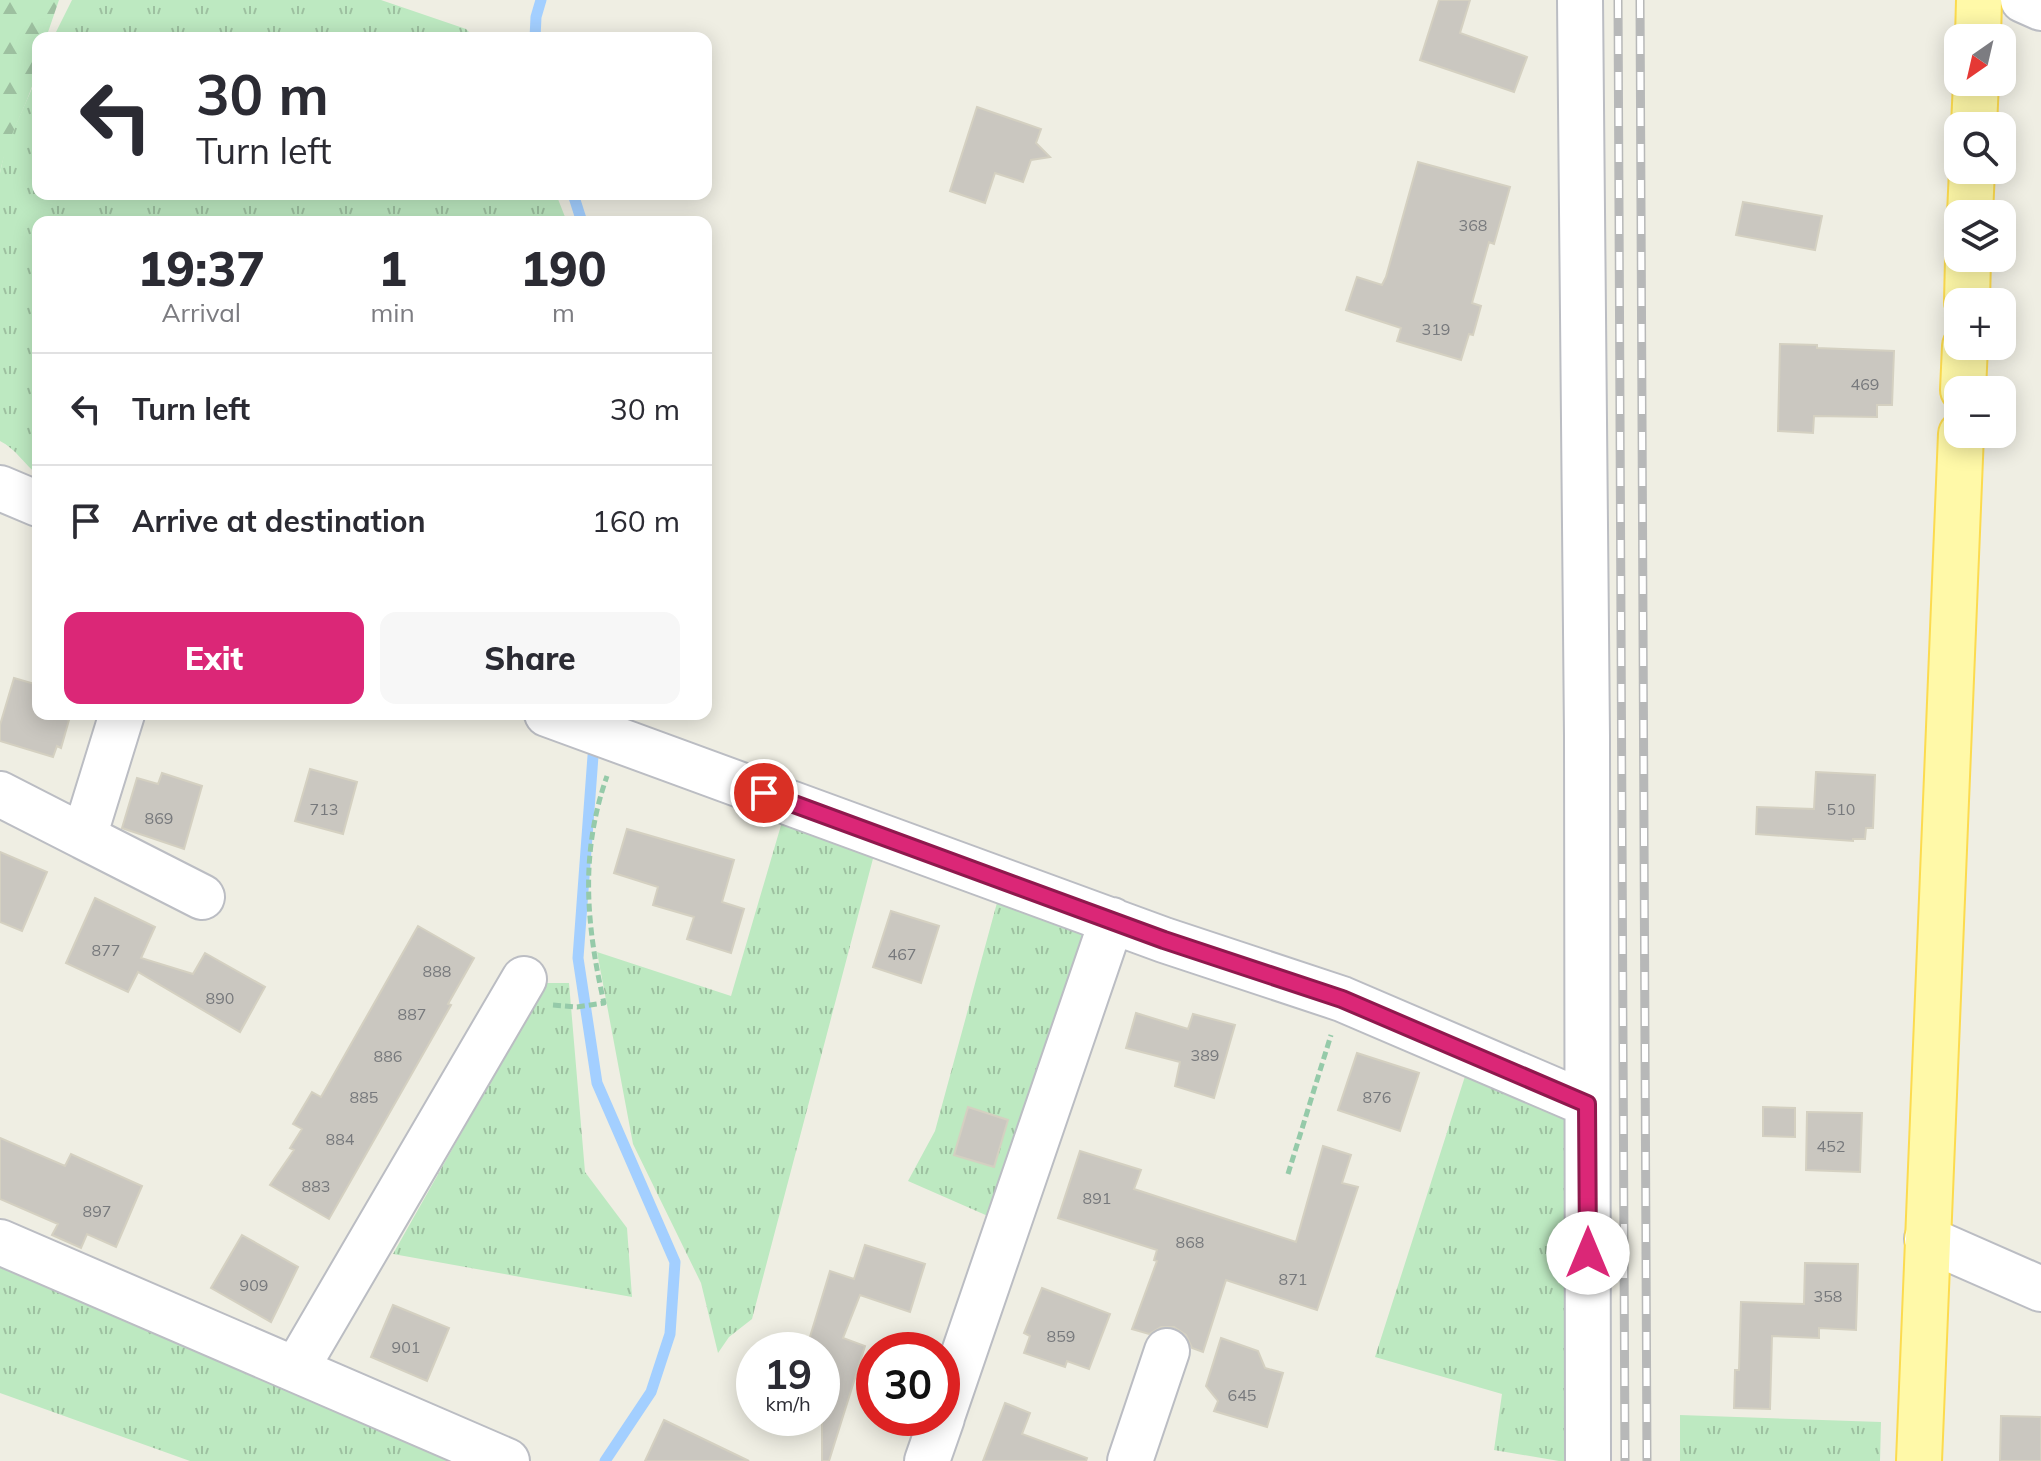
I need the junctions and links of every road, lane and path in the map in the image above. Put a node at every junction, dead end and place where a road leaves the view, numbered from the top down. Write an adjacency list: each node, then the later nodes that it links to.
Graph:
1 (1580, 0): 18 (street)
2 (1979, 0): 5 (main road)
3 (2023, 0): 4 (street)
4 (2041, 8)
5 (1978, 24)
6 (1960, 448): 20 (main road)
7 (0, 488): 8 (street)
8 (32, 501)
9 (120, 720): 12 (street)
10 (591, 731): 14 (street); 17 (path)
11 (0, 794): 12 (street)
12 (84, 837): 13 (street)
13 (202, 897)
14 (1112, 920): 16 (street); 24 (street)
15 (524, 979): 25 (street)
16 (1342, 999): 18 (street); 19 (path)
17 (577, 1007)
18 (1587, 1104): 30 (street)
19 (1288, 1174)
20 (1927, 1239): 22 (street); 31 (main road)
21 (0, 1242): 25 (street)
22 (2041, 1289)
23 (1167, 1351): 29 (street)
24 (960, 1364)
25 (296, 1369): 27 (street)
26 (936, 1436): 28 (street)
27 (507, 1461)
28 (927, 1461)
29 (1130, 1461)
30 (1588, 1461)
31 (1919, 1461)

